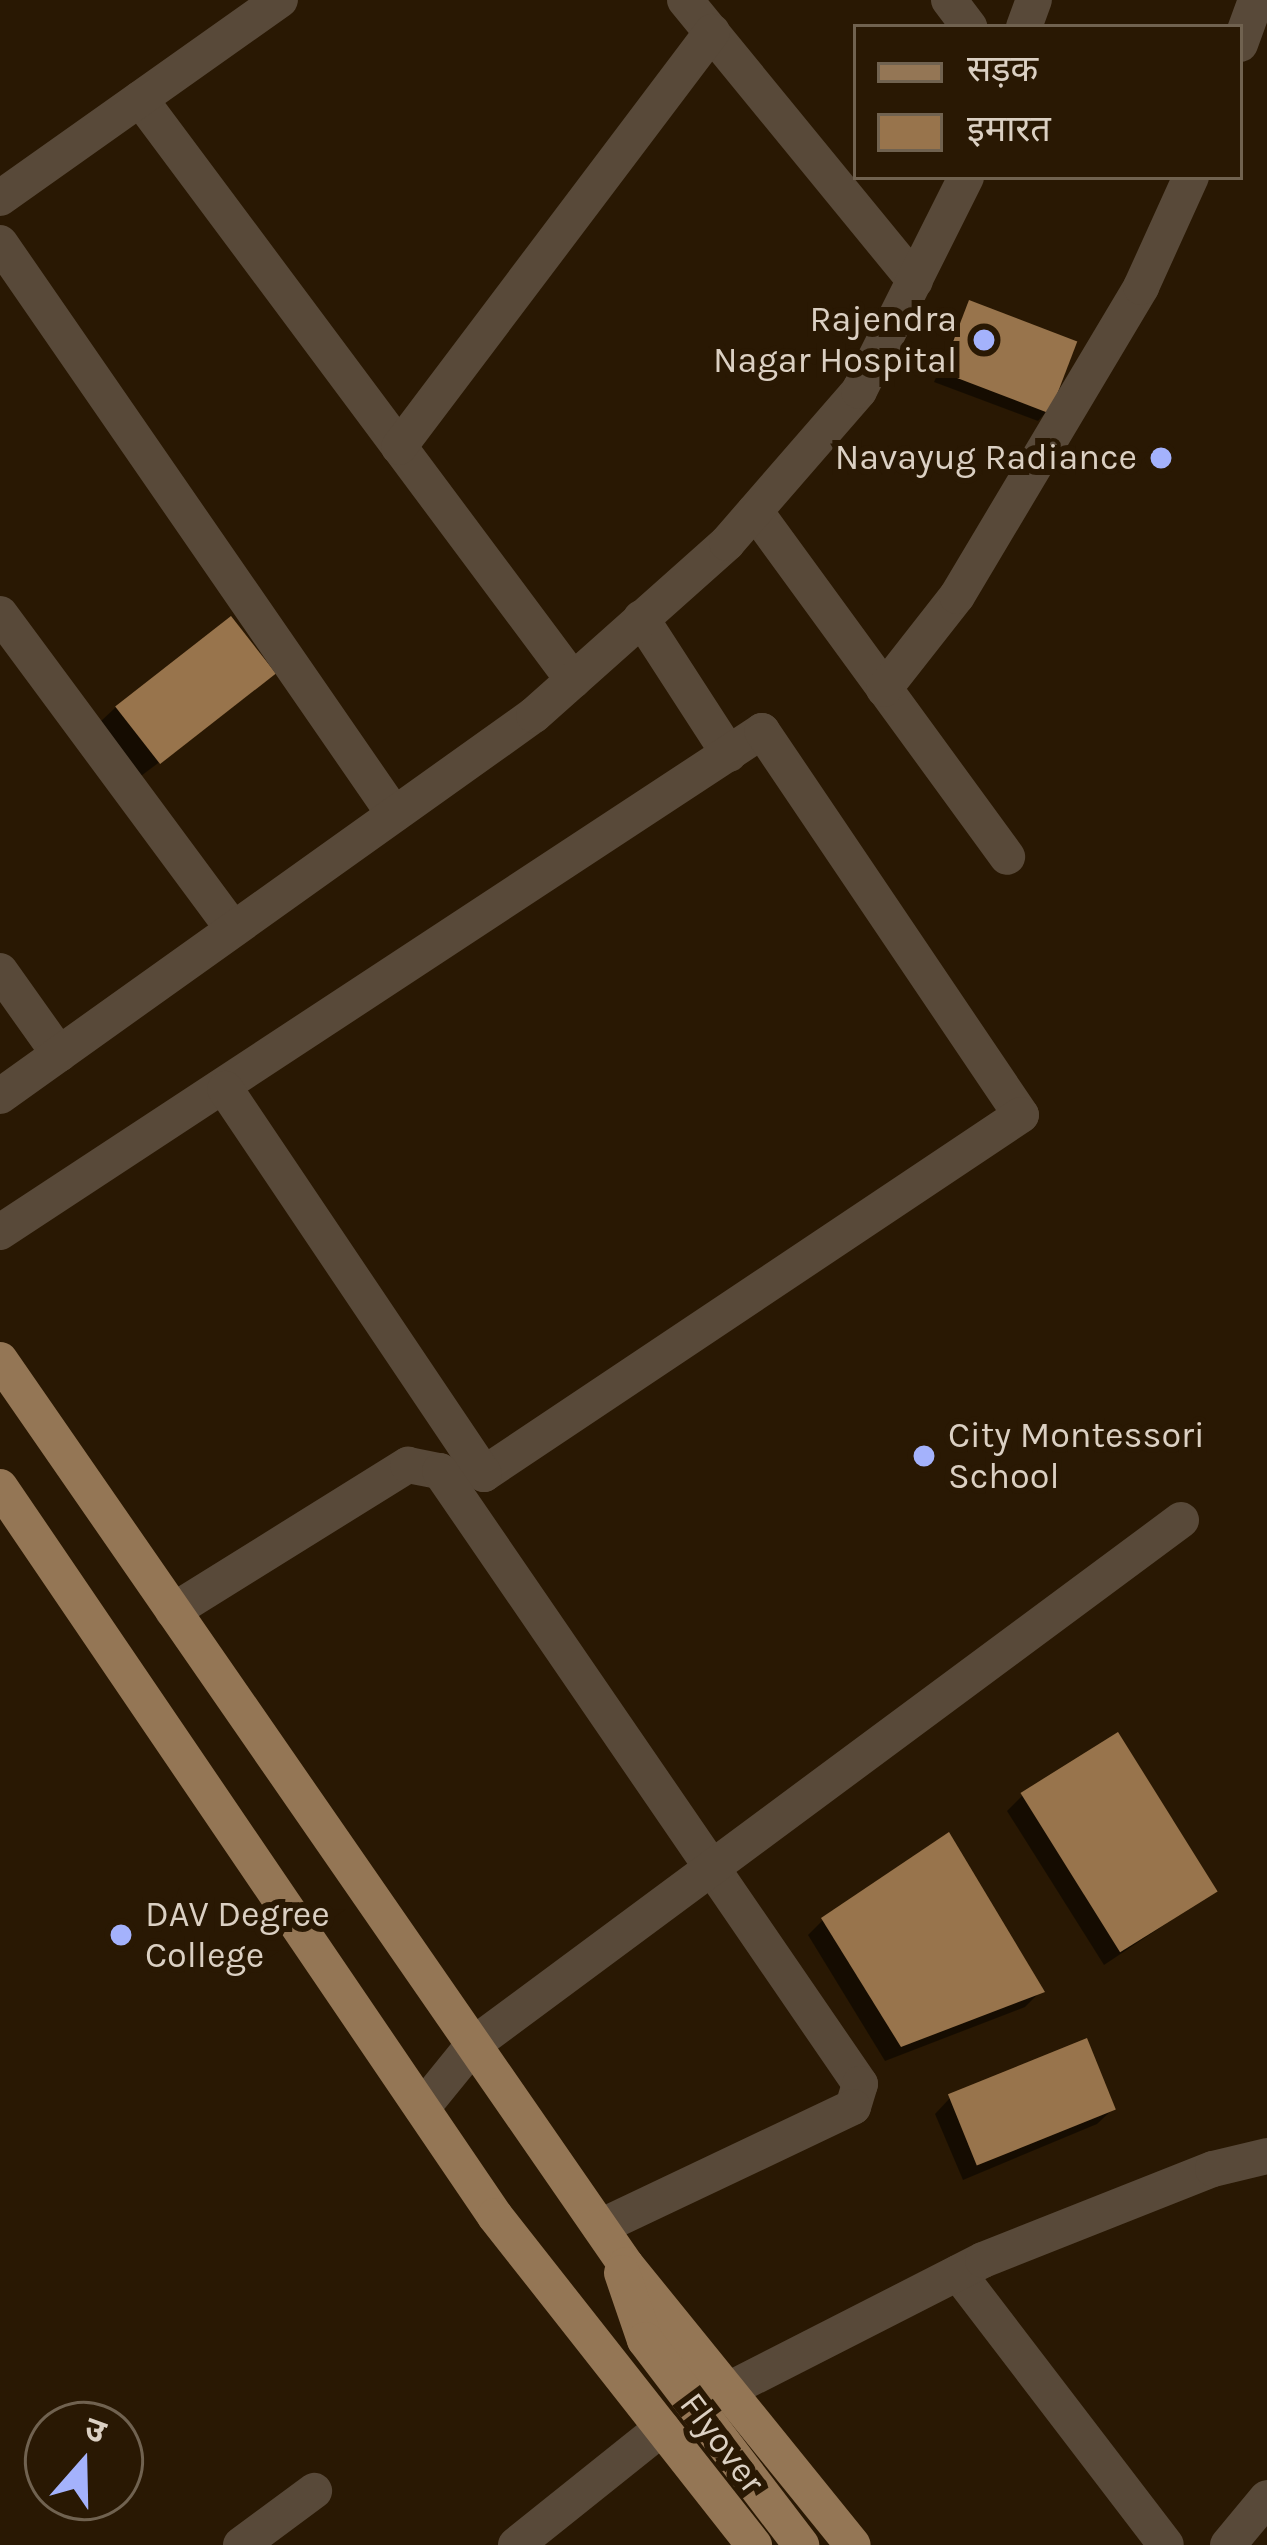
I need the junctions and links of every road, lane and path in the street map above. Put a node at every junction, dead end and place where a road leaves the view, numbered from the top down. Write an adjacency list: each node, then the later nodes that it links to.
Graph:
1 (280, 0): 6 (street)
2 (686, 0): 4 (street)
3 (1256, 0): 5 (street)
4 (712, 32): 11 (street); 12 (street)
5 (1243, 36)
6 (140, 99): 9 (street); 12 (street)
7 (965, 180): 11 (street)
8 (1190, 180): 17 (street)
9 (0, 197)
10 (0, 243): 19 (street)
11 (915, 281): 13 (street)
12 (399, 447): 16 (street)
13 (754, 512): 15 (street); 17 (street)
14 (0, 614): 21 (street)
15 (641, 619): 16 (street); 18 (street)
16 (573, 680): 19 (street)
17 (884, 688): 20 (street)
18 (729, 754): 24 (street); 24 (street)
19 (394, 814): 21 (street)
20 (1007, 857)
21 (233, 929): 23 (street)
22 (0, 971): 23 (street)
23 (59, 1054): 25 (street)
24 (225, 1089): 26 (street)
25 (0, 1096)
26 (0, 1232)
27 (0, 1360): 30 (main road)
28 (0, 1487): 33 (main road)
29 (1181, 1520): 31 (street)
30 (173, 1611): 31 (street); 32 (main road)
31 (711, 1865): 32 (street); 35 (street)
32 (474, 2044): 33 (street); 35 (main road)
33 (422, 2108): 37 (main road)
34 (1267, 2156): 36 (street)
35 (607, 2237): 38 (main road, Flyover); 39 (main road)
36 (958, 2273): 39 (street); 48 (street)
37 (550, 2285): 38 (main road, Flyover); 40 (main road)
38 (645, 2340): 39 (main road, Flyover)
39 (712, 2399): 46 (main road, Flyover); 47 (main road)
40 (662, 2428): 44 (street); 45 (main road)
41 (314, 2491): 43 (street)
42 (1267, 2498): 49 (street)
43 (241, 2545)
44 (516, 2545)
45 (754, 2545)
46 (801, 2545)
47 (853, 2545)
48 (1166, 2545)
49 (1228, 2545)

